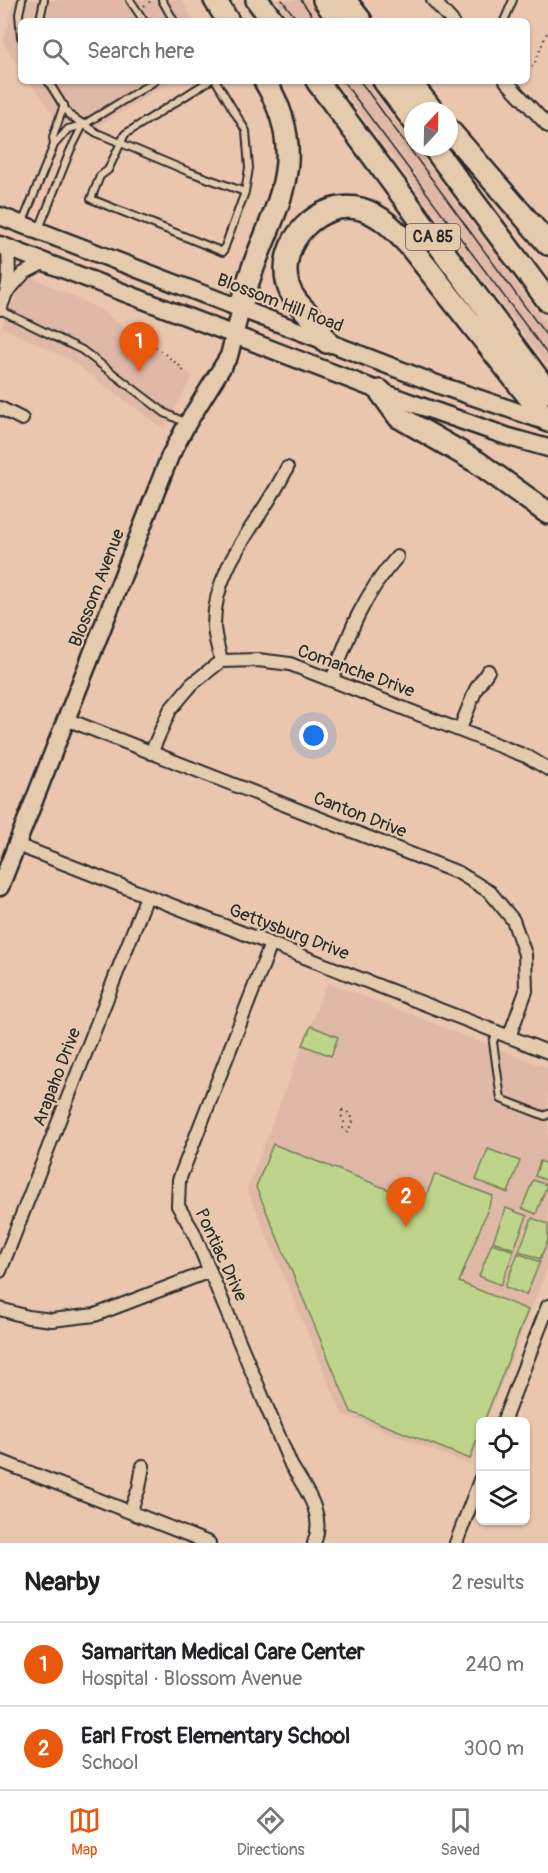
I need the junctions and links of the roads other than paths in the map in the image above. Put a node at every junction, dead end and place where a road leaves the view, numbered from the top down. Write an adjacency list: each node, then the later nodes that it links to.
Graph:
1 (22, 0): 11 (lane)
2 (44, 0): 12 (lane)
3 (130, 0): 13 (lane)
4 (162, 0): 14 (lane)
5 (215, 0): 15 (highway)
6 (257, 0): 16 (highway)
7 (324, 0): 17 (highway)
8 (345, 0): 18 (highway)
9 (433, 0): 19 (street)
10 (513, 0): 20 (lane)
11 (19, 18)
12 (40, 18)
13 (140, 18)
14 (172, 18)
15 (226, 18)
16 (271, 18)
17 (337, 18)
18 (359, 18)
19 (449, 18)
20 (505, 18)
21 (50, 84): 31 (lane)
22 (149, 84): 33 (lane)
23 (204, 84): 36 (lane)
24 (218, 84): 40 (lane)
25 (267, 84): 50 (highway)
26 (319, 84): 55 (highway, CA 85)
27 (386, 84): 32 (highway)
28 (410, 84): 30 (highway)
29 (509, 84): 34 (street)
30 (426, 102)
31 (64, 105): 33 (lane); 37 (lane)
32 (404, 108)
33 (83, 125): 36 (lane); 37 (lane); 43 (lane)
34 (548, 126)
35 (458, 140): 44 (highway)
36 (120, 143): 40 (lane); 40 (lane)
37 (54, 145): 42 (lane)
38 (440, 156): 39 (highway, CA 85)
39 (463, 187): 47 (highway); 49 (highway, CA 85)
40 (245, 192)
41 (0, 216): 42 (main road, Blossom Hill Road)
42 (22, 225): 43 (main road, Blossom Hill Road); 45 (main road)
43 (38, 232): 45 (main road); 50 (main road, Blossom Hill Road)
44 (548, 244)
45 (10, 248): 46 (main road); 48 (street)
46 (45, 262): 48 (street); 52 (main road)
47 (548, 278)
48 (8, 291): 51 (street)
49 (548, 301)
50 (241, 309): 52 (main road, Blossom Avenue); 53 (main road, Blossom Hill Road)
51 (0, 310): 59 (lane)
52 (236, 335): 54 (main road); 59 (main road, Blossom Avenue)
53 (327, 342): 58 (main road, Blossom Hill Road); 58 (highway)
54 (380, 391): 60 (main road); 62 (highway)
55 (548, 392)
56 (0, 408): 57 (street)
57 (22, 419)
58 (548, 421)
59 (187, 424): 67 (main road, Blossom Avenue)
60 (545, 447)
61 (286, 468): 64 (street)
62 (548, 513)
63 (397, 557): 66 (street)
64 (221, 661): 66 (street, Comanche Drive); 69 (street)
65 (488, 671): 68 (street)
66 (332, 680): 68 (street, Comanche Drive)
67 (66, 719): 69 (street, Canton Drive); 71 (main road, Blossom Avenue)
68 (460, 729): 70 (street, Comanche Drive)
69 (151, 753): 77 (street, Canton Drive)
70 (548, 769)
71 (17, 845): 72 (main road, Blossom Avenue); 74 (street, Gettysburg Drive)
72 (4, 863): 73 (main road, Blossom Avenue)
73 (0, 887)
74 (147, 896): 75 (street, Gettysburg Drive); 81 (street, Arapaho Drive)
75 (271, 944): 76 (street, Gettysburg Drive); 80 (street, Pontiac Drive)
76 (497, 1032): 77 (street, Gettysburg Drive); 79 (lane)
77 (510, 1037): 78 (street, Gettysburg Drive)
78 (548, 1052)
79 (548, 1114)
80 (210, 1270): 83 (street); 90 (street, Pontiac Drive)
81 (0, 1271)
82 (548, 1306): 84 (street)
83 (0, 1309)
84 (505, 1417)
85 (0, 1461): 88 (street)
86 (143, 1466): 88 (street)
87 (476, 1490): 91 (street)
88 (130, 1512): 89 (street)
89 (209, 1543)
90 (314, 1543)
91 (456, 1543)

